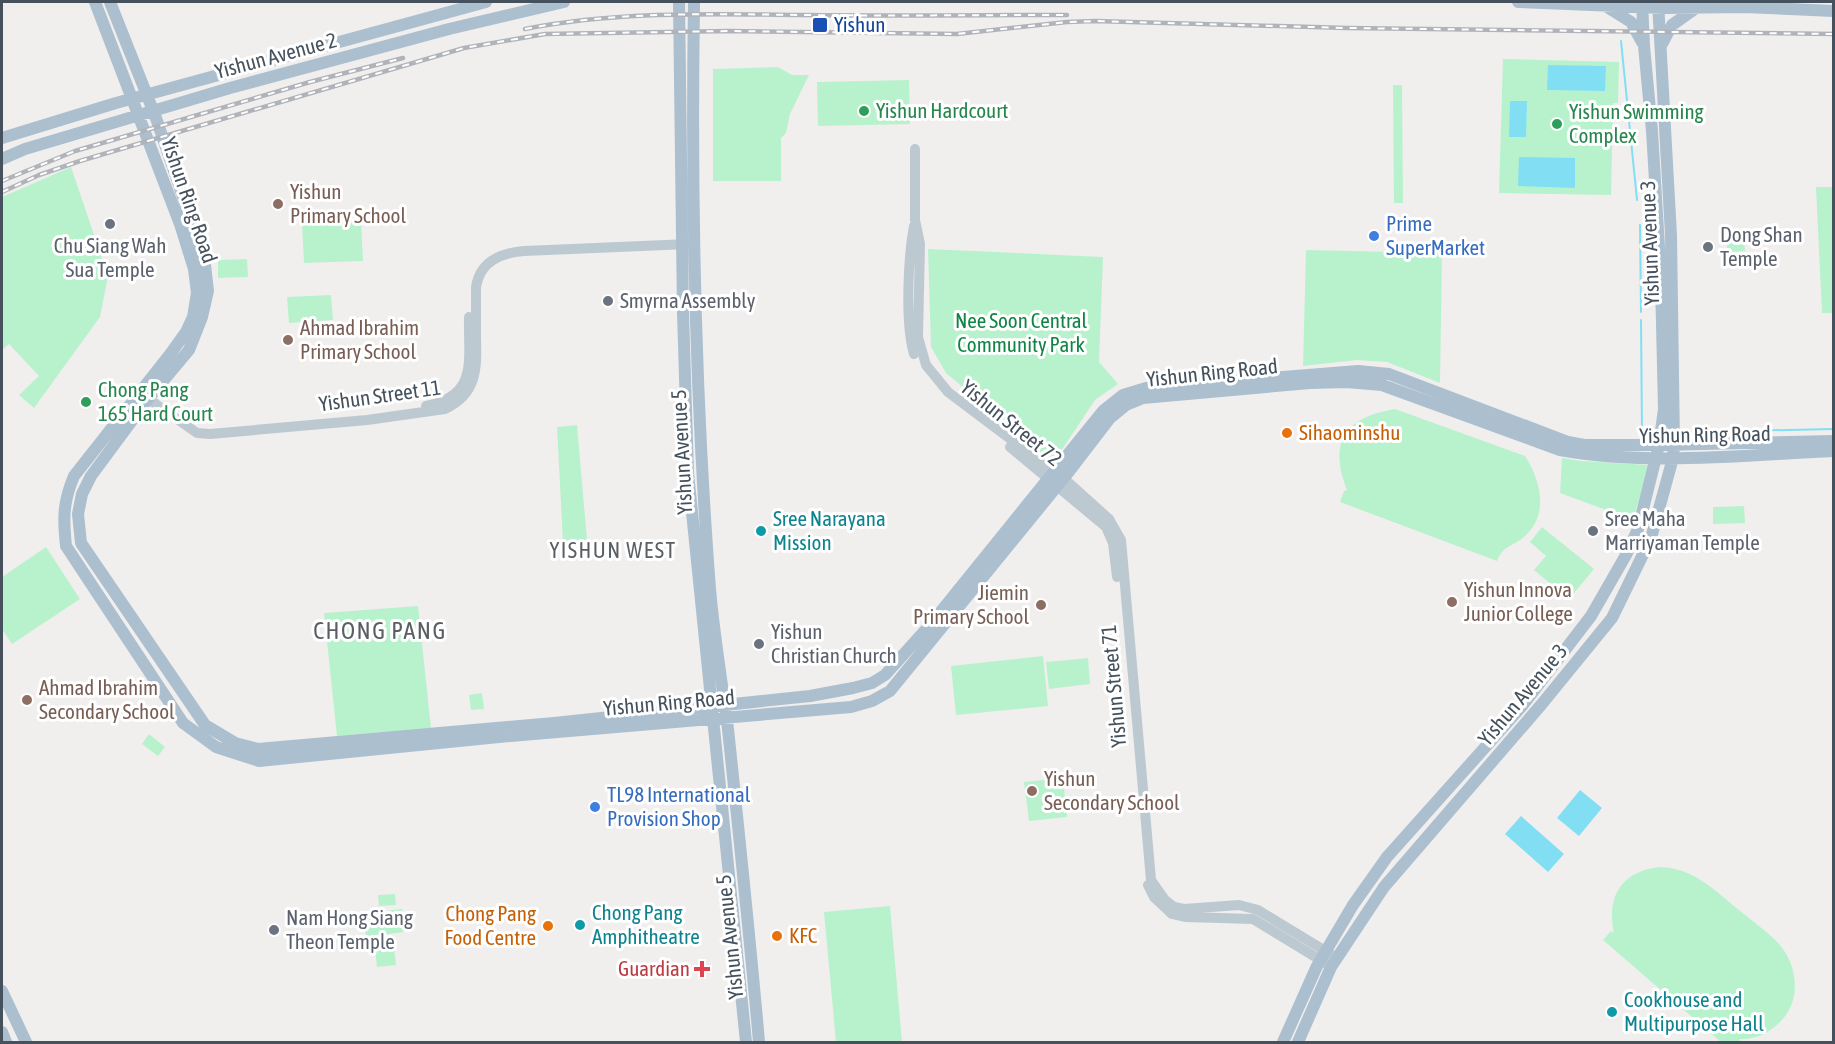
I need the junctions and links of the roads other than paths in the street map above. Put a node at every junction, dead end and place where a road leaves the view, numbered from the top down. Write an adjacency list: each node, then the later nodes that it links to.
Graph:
1 (95, 2): 17 (main road, Yishun Ring Road)
2 (110, 2): 16 (main road, Yishun Ring Road)
3 (486, 2): 16 (main road, Yishun Avenue 2)
4 (540, 2): 5 (main road)
5 (561, 2): 18 (main road, Yishun Avenue 2)
6 (679, 2): 23 (main road, Yishun Avenue 5)
7 (694, 2): 23 (main road, Yishun Avenue 5)
8 (1518, 2): 11 (main road)
9 (1642, 4): 10 (main road); 11 (main road); 14 (main road, Yishun Avenue 3)
10 (1658, 5): 12 (main road); 15 (main road, Yishun Avenue 3)
11 (1606, 6): 14 (main road)
12 (1697, 7): 13 (main road); 15 (main road)
13 (1833, 11)
14 (1644, 46): 26 (main road, Yishun Avenue 3)
15 (1661, 48): 28 (main road, Yishun Avenue 3)
16 (147, 94): 17 (main road, Yishun Avenue 2); 18 (main road, Yishun Ring Road)
17 (132, 99): 19 (main road, Yishun Ring Road); 20 (main road, Yishun Avenue 2)
18 (153, 111): 19 (main road, Yishun Avenue 2); 24 (main road, Yishun Ring Road)
19 (138, 115): 22 (main road, Yishun Avenue 2); 24 (main road, Yishun Ring Road)
20 (2, 138)
21 (915, 149): 30 (street, Yishun Street 72)
22 (2, 159)
23 (688, 240): 24 (street, Yishun Street 11); 31 (main road, Yishun Avenue 5)
24 (147, 393): 31 (main road, Yishun Ring Road); 32 (main road, Yishun Ring Road)
25 (1833, 441): 28 (main road, Yishun Ring Road)
26 (1659, 445): 28 (main road, Yishun Ring Road); 29 (main road, Yishun Avenue 3); 30 (main road, Yishun Ring Road)
27 (1833, 451): 28 (main road, Yishun Ring Road)
28 (1674, 452): 29 (main road, Yishun Ring Road); 35 (main road, Yishun Avenue 3)
29 (1656, 459): 30 (main road, Yishun Ring Road); 35 (main road, Yishun Avenue 3)
30 (1056, 478): 31 (main road, Yishun Ring Road); 32 (main road, Yishun Ring Road); 33 (street, Yishun Street 71); 34 (street, Yishun Street 71)
31 (718, 705): 32 (main road, Yishun Avenue 5)
32 (720, 718): 40 (main road, Yishun Avenue 5); 41 (main road, Yishun Avenue 5)
33 (1239, 905): 34 (street); 35 (street, Yishun Street 71)
34 (1239, 917): 35 (street, Yishun Street 71)
35 (1328, 959): 42 (main road, Yishun Avenue 3); 43 (main road, Yishun Avenue 3)
36 (2, 991): 39 (main road)
37 (2, 1032): 38 (main road)
38 (6, 1042)
39 (26, 1042)
40 (746, 1042)
41 (759, 1042)
42 (1283, 1042)
43 (1298, 1042)

